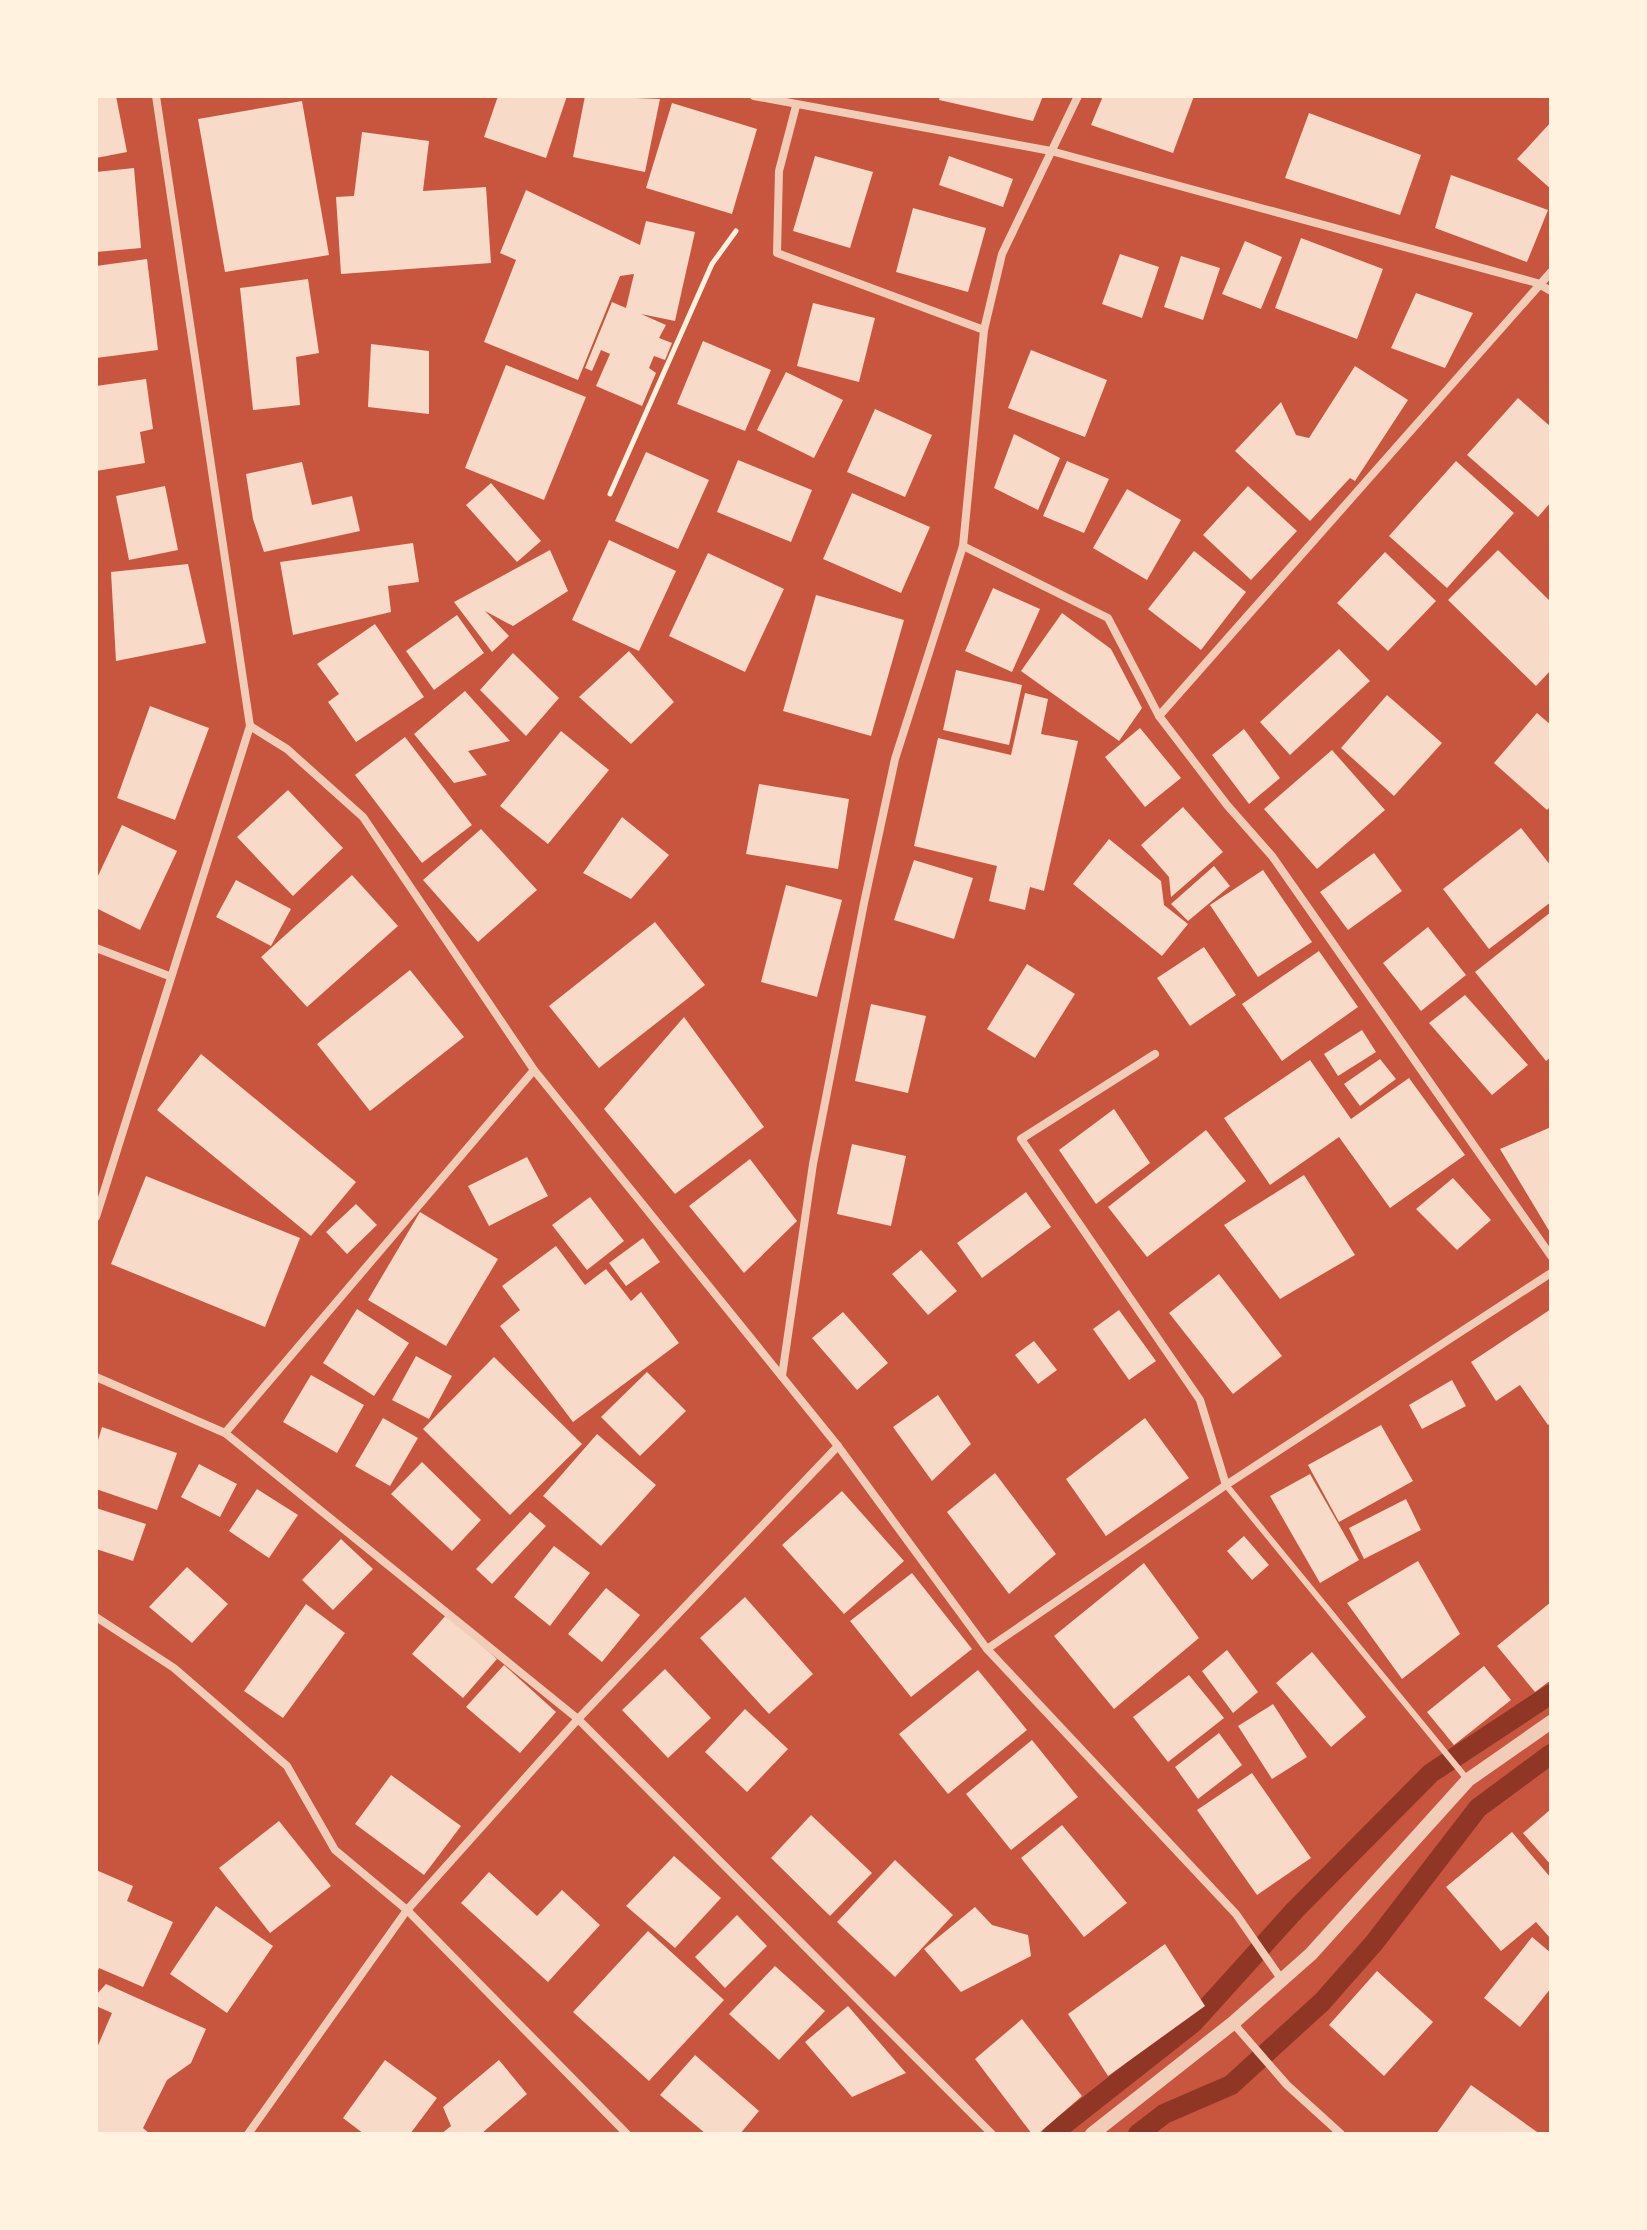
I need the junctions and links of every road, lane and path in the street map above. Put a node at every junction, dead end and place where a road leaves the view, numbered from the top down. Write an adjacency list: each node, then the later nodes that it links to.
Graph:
1 (156, 96): 14 (street)
2 (754, 96): 4 (street)
3 (1078, 96): 5 (street)
4 (796, 106): 5 (street); 10 (street)
5 (1051, 151): 8 (street); 10 (street)
6 (737, 230): 11 (path)
7 (1551, 272): 8 (street)
8 (1537, 283): 9 (street); 13 (street)
9 (1551, 291)
10 (984, 330): 12 (street)
11 (610, 494)
12 (963, 546): 13 (street); 22 (street)
13 (1159, 716): 20 (street)
14 (250, 726): 16 (street); 18 (street)
15 (96, 948): 16 (street)
16 (169, 976): 19 (street)
17 (1155, 1054): 26 (street)
18 (534, 1070): 22 (street); 24 (street)
19 (96, 1217)
20 (1551, 1256)
21 (1551, 1273): 26 (street)
22 (782, 1376): 25 (street)
23 (96, 1377): 24 (street)
24 (225, 1433): 29 (street)
25 (838, 1446): 28 (street); 29 (street)
26 (1226, 1485): 28 (street); 31 (lane)
27 (96, 1617): 32 (street)
28 (987, 1649): 33 (street)
29 (578, 1719): 32 (street); 37 (street)
30 (1551, 1722): 31 (street)
31 (1468, 1780): 33 (street)
32 (407, 1910): 35 (street); 36 (street)
33 (1282, 1980): 34 (street)
34 (1233, 2023): 38 (street); 39 (street)
35 (248, 2134)
36 (627, 2134)
37 (992, 2134)
38 (1092, 2134)
39 (1341, 2134)

